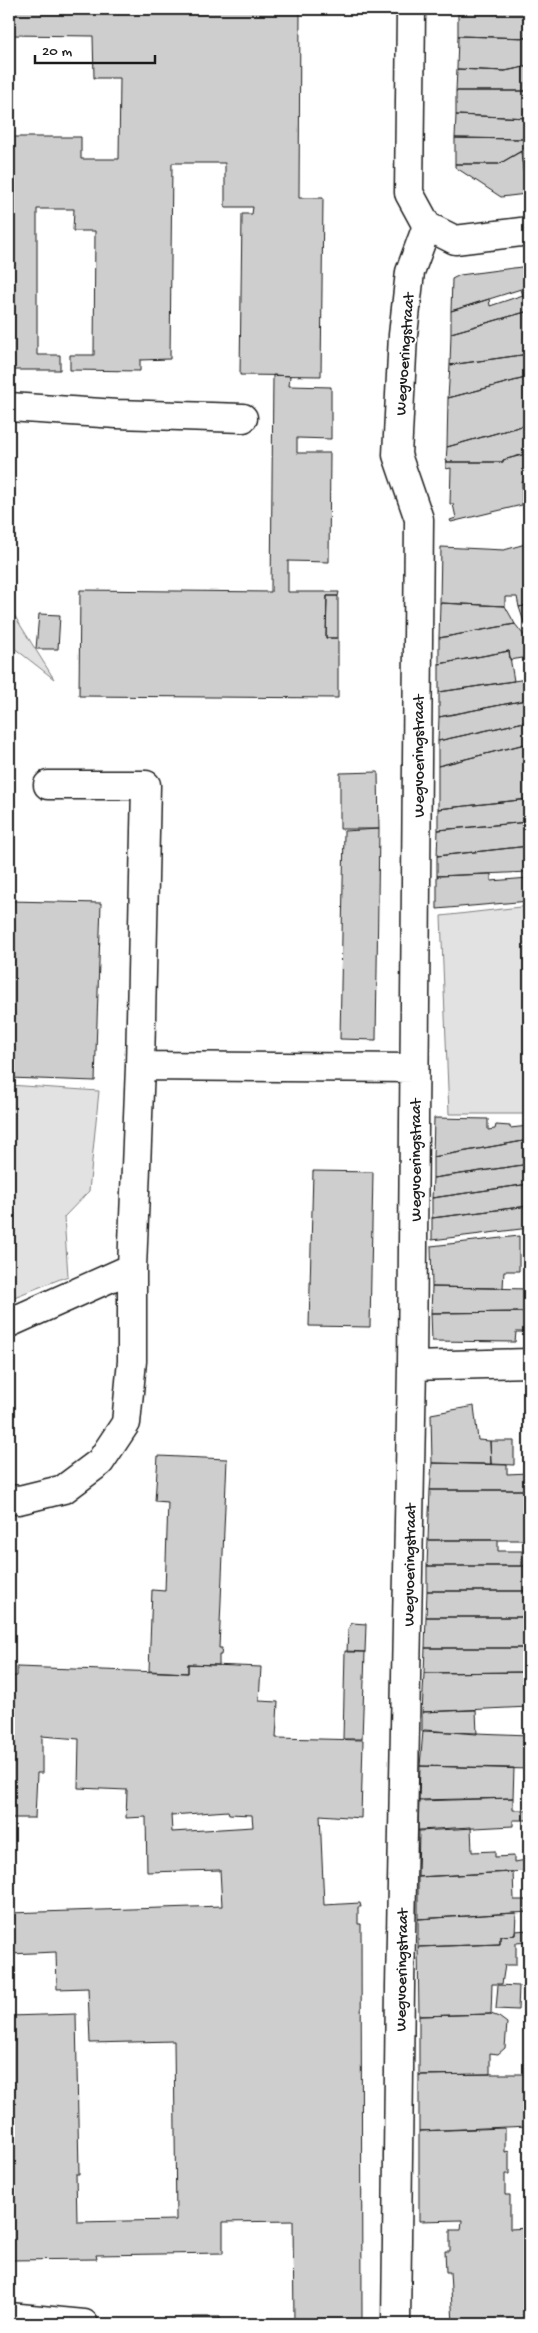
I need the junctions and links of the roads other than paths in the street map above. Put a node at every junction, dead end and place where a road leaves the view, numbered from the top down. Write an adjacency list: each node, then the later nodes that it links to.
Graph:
1 (411, 9): 2 (street)
2 (427, 226): 3 (street); 8 (street, Wegvoeringstraat)
3 (529, 231)
4 (9, 406): 5 (street)
5 (243, 418)
6 (48, 784): 7 (street)
7 (140, 1066): 8 (street); 9 (street)
8 (414, 1068): 12 (street, Wegvoeringstraat)
9 (132, 1268): 10 (street); 13 (street)
10 (9, 1323)
11 (529, 1363): 12 (street)
12 (412, 1366): 16 (street, Wegvoeringstraat)
13 (9, 1499)
14 (9, 2316): 15 (street)
15 (84, 2324)
16 (396, 2324)

